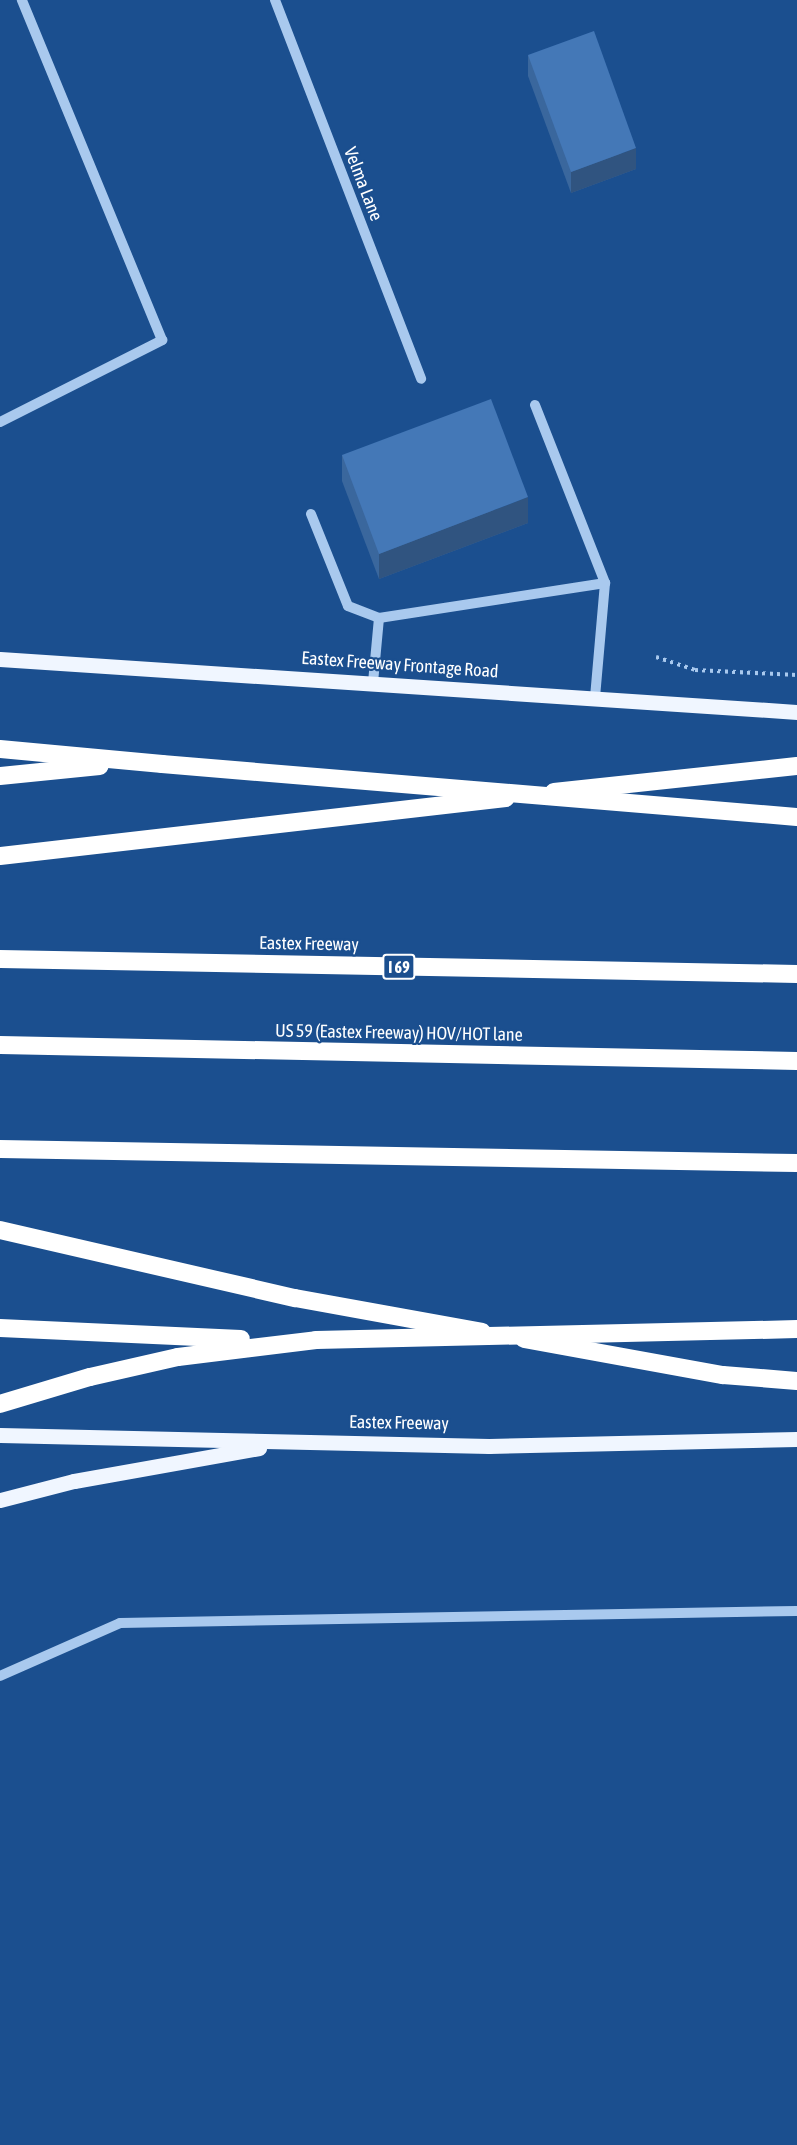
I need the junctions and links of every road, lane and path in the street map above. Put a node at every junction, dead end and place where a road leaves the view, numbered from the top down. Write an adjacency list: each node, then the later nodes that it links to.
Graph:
1 (22, 0): 5 (street)
2 (275, 0): 3 (street, Velma Lane)
3 (421, 379)
4 (535, 405): 7 (street)
5 (0, 422)
6 (311, 514): 8 (street)
7 (604, 583): 8 (street); 13 (street)
8 (378, 618): 12 (street)
9 (656, 657): 11 (path)
10 (0, 659): 12 (main road, Eastex Freeway Frontage Road)
11 (797, 675)
12 (373, 683): 13 (main road, Eastex Freeway Frontage Road)
13 (595, 698): 14 (main road, Eastex Freeway Frontage Road)
14 (797, 712)
15 (0, 749): 16 (highway)
16 (162, 764): 18 (highway); 19 (highway, bridge)
17 (797, 766): 20 (highway)
18 (0, 776)
19 (797, 817)
20 (0, 856)
21 (0, 959): 22 (highway, Eastex Freeway / I 69)
22 (797, 974)
23 (0, 1046): 24 (highway, US 59 (Eastex Freeway) HOV/HOT lane)
24 (797, 1061)
25 (0, 1149): 26 (highway)
26 (797, 1163)
27 (0, 1230): 31 (highway)
28 (0, 1328): 30 (highway)
29 (797, 1329): 30 (highway, bridge)
30 (316, 1340): 32 (highway)
31 (797, 1381)
32 (0, 1404)
33 (0, 1435): 35 (main road, Eastex Freeway)
34 (797, 1439): 35 (main road, Eastex Freeway)
35 (291, 1442): 36 (main road)
36 (0, 1500)
37 (797, 1611): 38 (street)
38 (0, 1676)

